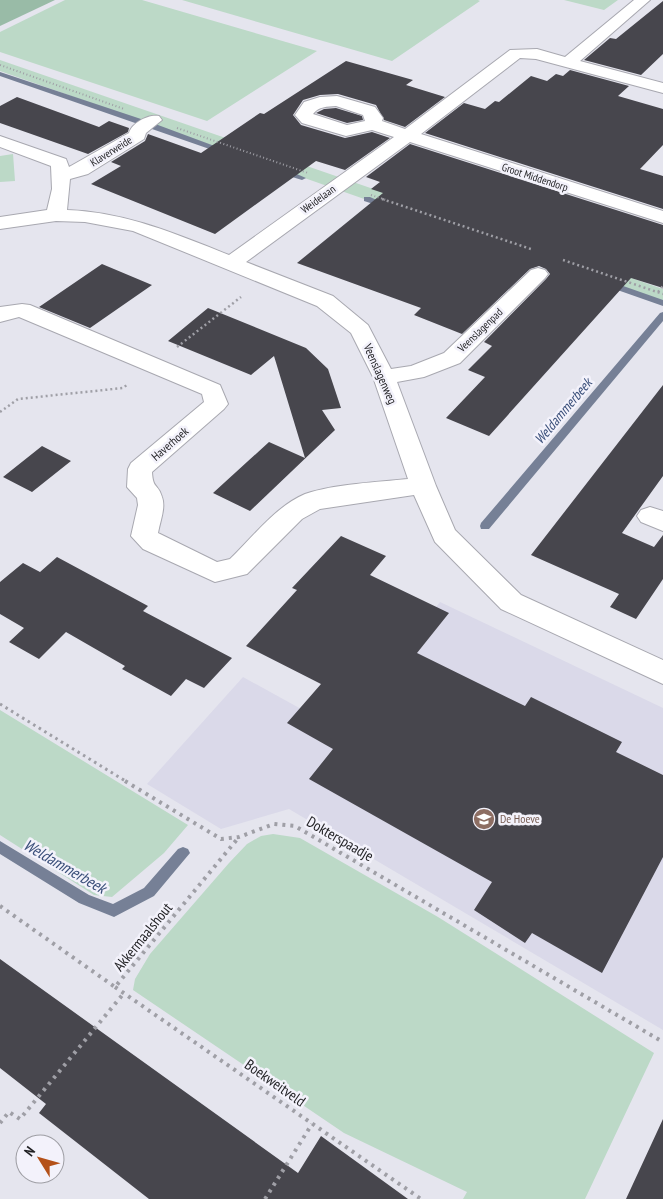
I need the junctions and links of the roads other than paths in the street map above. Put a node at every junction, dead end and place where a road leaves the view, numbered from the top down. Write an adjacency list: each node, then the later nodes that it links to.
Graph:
1 (643, 0): 2 (street)
2 (566, 63): 3 (street, Weidelaan); 6 (street, Weidelaan)
3 (663, 88)
4 (153, 120): 8 (street, Klaverweide)
5 (373, 124): 6 (street)
6 (407, 136): 10 (street, Groot Middendorp); 12 (street, Weidelaan)
7 (0, 141): 8 (street)
8 (62, 175): 9 (street)
9 (56, 215): 11 (street, Veenslagenweg); 12 (street, Veenslagenweg)
10 (663, 217)
11 (0, 223)
12 (231, 263): 15 (street, Veenslagenweg)
13 (538, 274): 15 (street, Veenslagenpad)
14 (0, 316): 16 (street, Haverhoek)
15 (384, 377): 16 (street, Veenslagenweg)
16 (423, 486): 17 (street, Veenslagenweg)
17 (663, 673)

